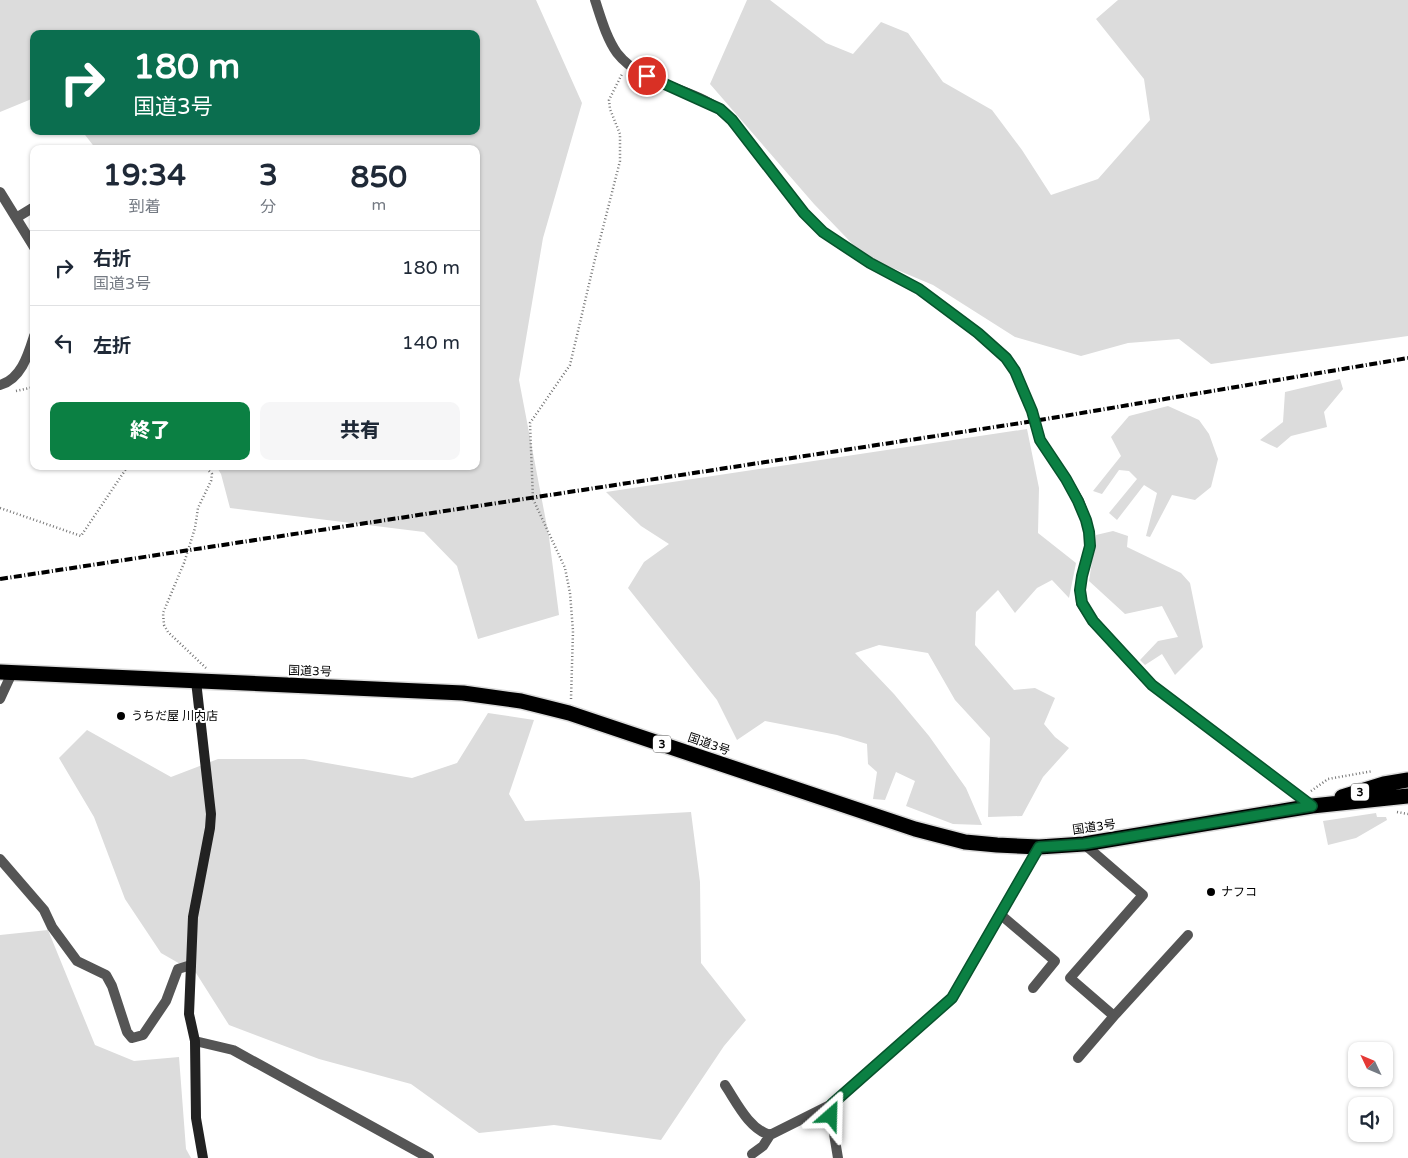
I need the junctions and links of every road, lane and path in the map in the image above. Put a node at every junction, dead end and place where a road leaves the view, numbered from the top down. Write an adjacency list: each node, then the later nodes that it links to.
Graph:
1 (595, 0): 2 (street)
2 (628, 64): 18 (path); 22 (street)
3 (0, 192): 5 (street)
4 (30, 209): 5 (street)
5 (16, 218): 6 (street)
6 (30, 241)
7 (30, 348): 8 (street)
8 (0, 385)
9 (30, 388): 10 (path)
10 (16, 391)
11 (125, 470): 13 (path)
12 (208, 470): 16 (path)
13 (0, 508)
14 (6, 672): 15 (highway, 国道3号 / 3); 17 (street)
15 (196, 681): 16 (highway, 国道3号 / 3); 28 (street)
16 (215, 682): 18 (highway, 国道3号 / 3)
17 (0, 699)
18 (569, 713): 24 (highway, 国道3号 / 3)
19 (1381, 770): 22 (path)
20 (1408, 780): 22 (highway, 国道3号 / 3)
21 (1408, 796): 22 (highway, 国道3号 / 3)
22 (1307, 802): 23 (highway, 国道3号 / 3)
23 (1084, 844): 24 (highway, 国道3号 / 3); 30 (street)
24 (1039, 847): 26 (street)
25 (0, 859): 28 (street)
26 (1001, 915): 29 (street); 34 (street)
27 (1188, 935): 30 (street)
28 (191, 965): 31 (street)
29 (1033, 988)
30 (1114, 1016): 32 (street)
31 (195, 1041): 38 (street); 39 (street)
32 (1078, 1058)
33 (725, 1085): 35 (street)
34 (832, 1104): 35 (street); 37 (street)
35 (770, 1135): 36 (street)
36 (752, 1154)
37 (835, 1157)
38 (203, 1158)
39 (429, 1158)

